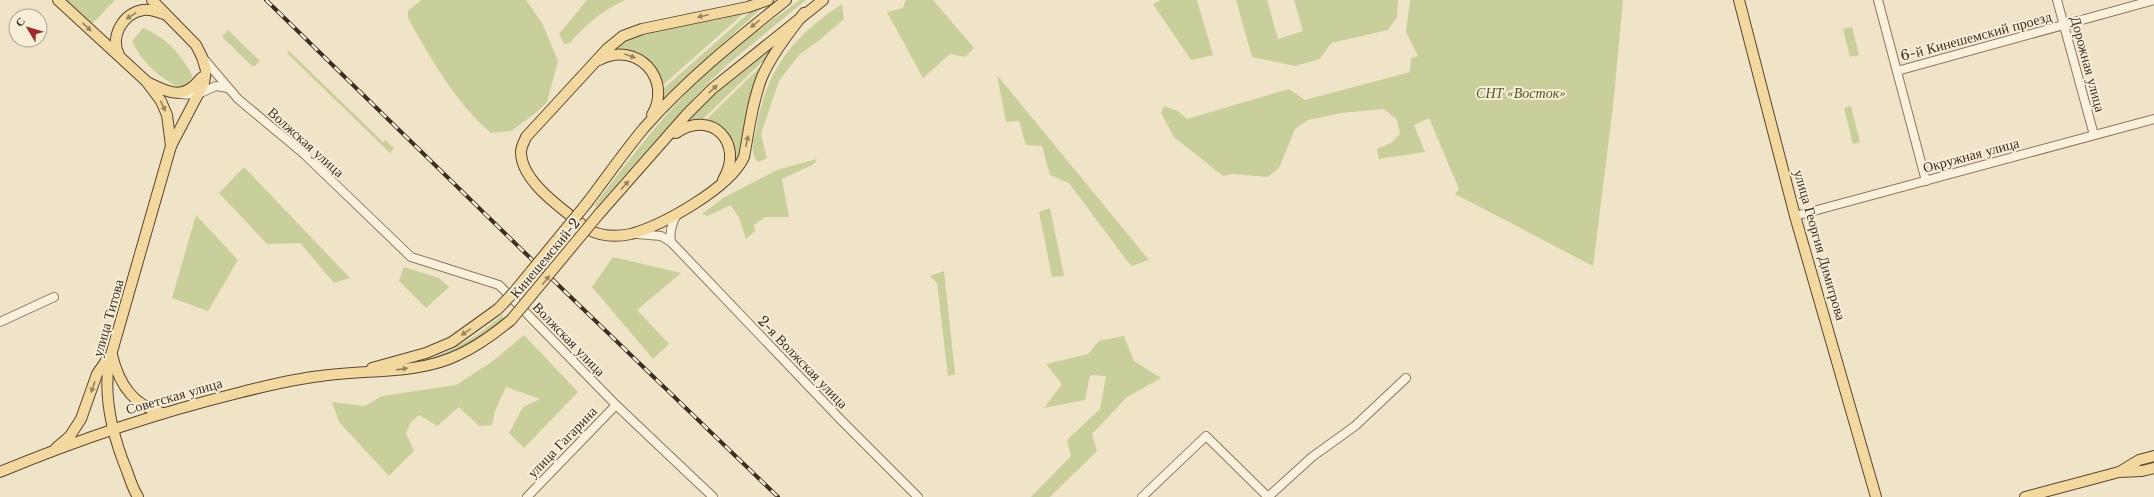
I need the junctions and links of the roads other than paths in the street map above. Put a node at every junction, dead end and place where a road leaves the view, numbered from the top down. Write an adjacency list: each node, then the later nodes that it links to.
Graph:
1 (58, 0): 14 (main road, one-way to 14)
2 (152, 0): 11 (main road)
3 (768, 0): 15 (main road, one-way to 15)
4 (786, 0): 23 (main road, one-way to 23)
5 (823, 0): 10 (main road)
6 (1739, 0): 30 (main road, улица Георгия Димитрова)
7 (1878, 0): 17 (street)
8 (2057, 0): 12 (street, Дорожная улица)
9 (2154, 0): 12 (street, 6-й Кинешемский проезд)
10 (804, 13): 25 (main road, one-way to 10); 28 (main road, one-way to 10)
11 (168, 16): 13 (main road); 14 (main road, one-way to 14)
12 (2064, 26): 17 (street, 6-й Кинешемский проезд); 24 (street, Дорожная улица)
13 (202, 57): 16 (main road); 19 (street, Волжская улица)
14 (120, 58): 18 (main road)
15 (594, 63): 23 (main road, one-way to 23); 31 (main road)
16 (206, 70): 20 (main road); 21 (main road)
17 (1897, 71): 27 (street)
18 (146, 81): 20 (main road); 26 (main road, one-way to 26)
19 (228, 88): 21 (street); 38 (street, Волжская улица)
20 (180, 94): 21 (street)
21 (196, 95): 26 (main road)
22 (2154, 119): 24 (street, Окружная улица)
23 (644, 129): 36 (main road, Кинешемский-2, one-way to 36, bridge)
24 (2094, 135): 27 (street, Окружная улица)
25 (664, 142): 28 (main road); 36 (main road, Кинешемский-2, one-way to 25, bridge)
26 (171, 146): 35 (main road, улица Титова)
27 (1926, 181): 30 (street, Окружная улица)
28 (718, 187): 29 (main road)
29 (679, 211): 31 (main road); 32 (street)
30 (1795, 216): 52 (main road, улица Георгия Димитрова)
31 (630, 234): 32 (street)
32 (671, 242): 49 (street, 2-я Волжская улица)
33 (54, 297): 34 (street)
34 (0, 322)
35 (111, 353): 39 (main road); 40 (main road, улица Титова); 41 (main road, one-way to 41)
36 (363, 371): 39 (main road, Советская улица)
37 (1406, 378): 51 (street)
38 (616, 405): 47 (street, улица Гагарина); 48 (street, Волжская улица)
39 (164, 414): 40 (main road, Советская улица)
40 (113, 429): 41 (main road, Советская улица); 46 (main road, улица Титова)
41 (52, 451): 44 (main road, Советская улица)
42 (2154, 456): 45 (main road)
43 (2154, 468): 45 (main road)
44 (0, 472)
45 (2119, 472): 53 (main road)
46 (138, 497)
47 (527, 497)
48 (713, 497)
49 (918, 497)
50 (1142, 497): 51 (street)
51 (1268, 497)
52 (1876, 497)
53 (2025, 497)

